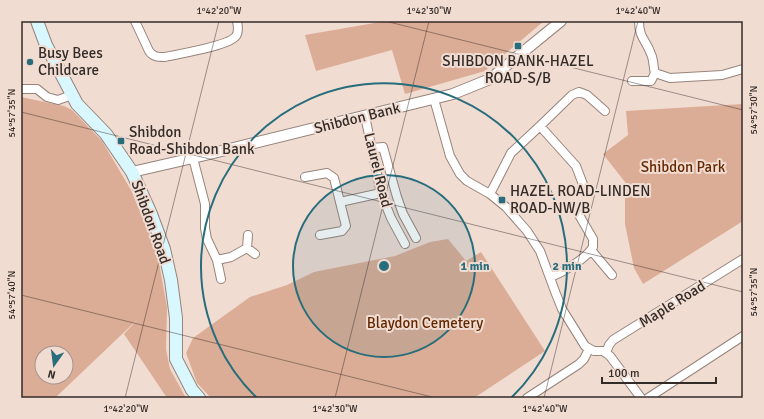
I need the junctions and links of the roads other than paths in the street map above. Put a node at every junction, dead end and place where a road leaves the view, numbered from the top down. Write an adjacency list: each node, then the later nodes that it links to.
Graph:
1 (37, 21): 10 (main road, Shibdon Road)
2 (135, 21): 3 (street)
3 (237, 21)
4 (561, 21): 11 (street, Shibdon Bank)
5 (639, 21): 7 (street)
6 (743, 69): 7 (street)
7 (655, 73): 8 (street)
8 (632, 82)
9 (21, 89): 10 (street)
10 (72, 95): 17 (main road, Shibdon Road)
11 (434, 99): 13 (street, Shibdon Bank); 21 (street)
12 (605, 111): 14 (street)
13 (365, 116): 15 (street, Laurel Road); 16 (street, Shibdon Bank)
14 (540, 126): 19 (street); 21 (street)
15 (372, 148): 20 (street, Laurel Road); 26 (street)
16 (193, 158): 17 (street, Shibdon Bank); 32 (street)
17 (132, 172): 39 (main road, Shibdon Road)
18 (305, 177): 22 (street)
19 (584, 187)
20 (381, 193): 22 (street); 27 (street, Laurel Road)
21 (490, 194): 34 (street)
22 (340, 202): 25 (street)
23 (579, 215): 29 (street)
24 (248, 235): 28 (street)
25 (320, 235)
26 (416, 238)
27 (405, 244)
28 (247, 248): 30 (street); 32 (street)
29 (591, 250): 33 (street); 34 (street)
30 (255, 254)
31 (743, 259): 38 (street, Maple Road)
32 (217, 260): 35 (street)
33 (612, 274)
34 (550, 278): 37 (street)
35 (221, 279)
36 (743, 336): 42 (street)
37 (589, 349): 38 (street); 40 (street)
38 (606, 353): 41 (street)
39 (199, 398)
40 (527, 398)
41 (641, 398)
42 (648, 398)

